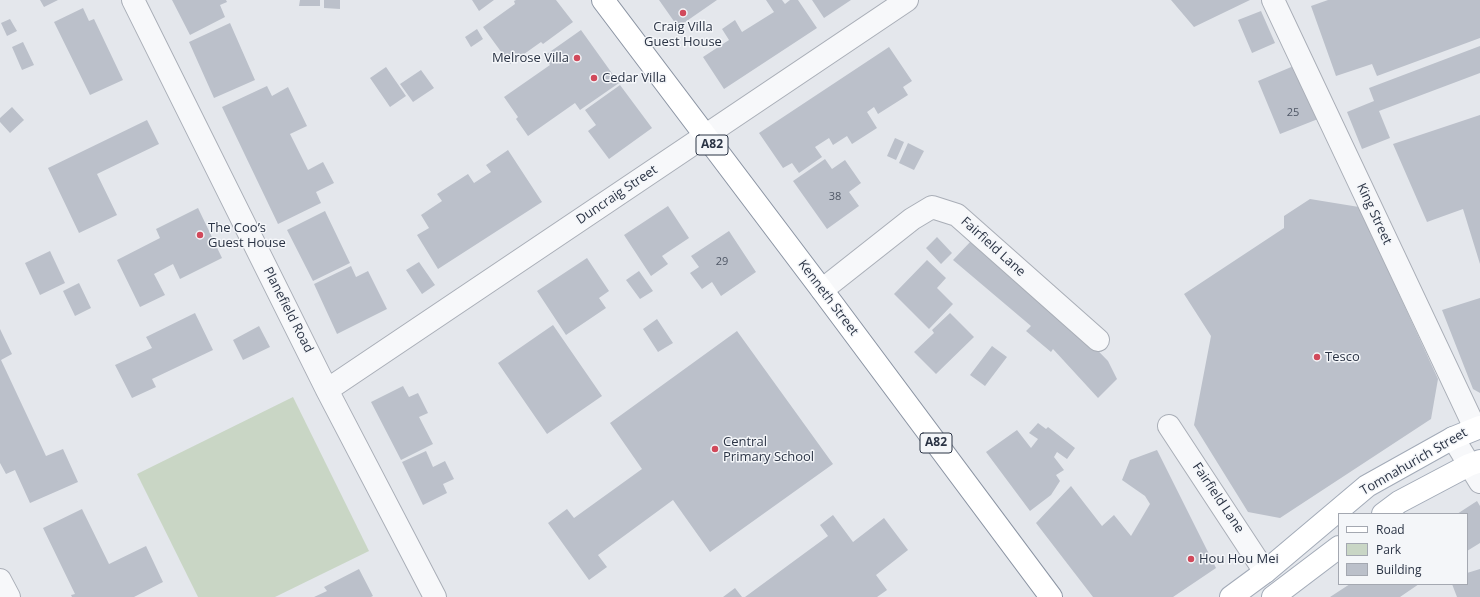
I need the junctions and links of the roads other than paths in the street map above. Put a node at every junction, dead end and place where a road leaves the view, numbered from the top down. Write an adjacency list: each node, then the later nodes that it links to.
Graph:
1 (133, 0): 8 (street, Planefield Road)
2 (603, 0): 5 (main road, Kenneth Street / A82)
3 (906, 0): 5 (street, Duncraig Street)
4 (1274, 0): 10 (street, King Street)
5 (705, 136): 6 (main road, Kenneth Street / A82); 8 (street, Duncraig Street)
6 (822, 290): 7 (street, Fairfield Lane); 19 (main road, Kenneth Street / A82)
7 (1098, 340)
8 (327, 390): 18 (street, Planefield Road)
9 (1169, 426): 15 (street, Fairfield Lane)
10 (1478, 432): 11 (main road, Tomnahurich Street)
11 (1453, 438): 12 (street); 15 (main road, Tomnahurich Street)
12 (1476, 469): 13 (main road, Tomnahurich Street)
13 (1384, 513)
14 (1338, 548): 21 (main road)
15 (1265, 572): 20 (main road, Tomnahurich Street)
16 (0, 580): 17 (street)
17 (9, 597)
18 (435, 597)
19 (1051, 597)
20 (1231, 597)
21 (1273, 597)

